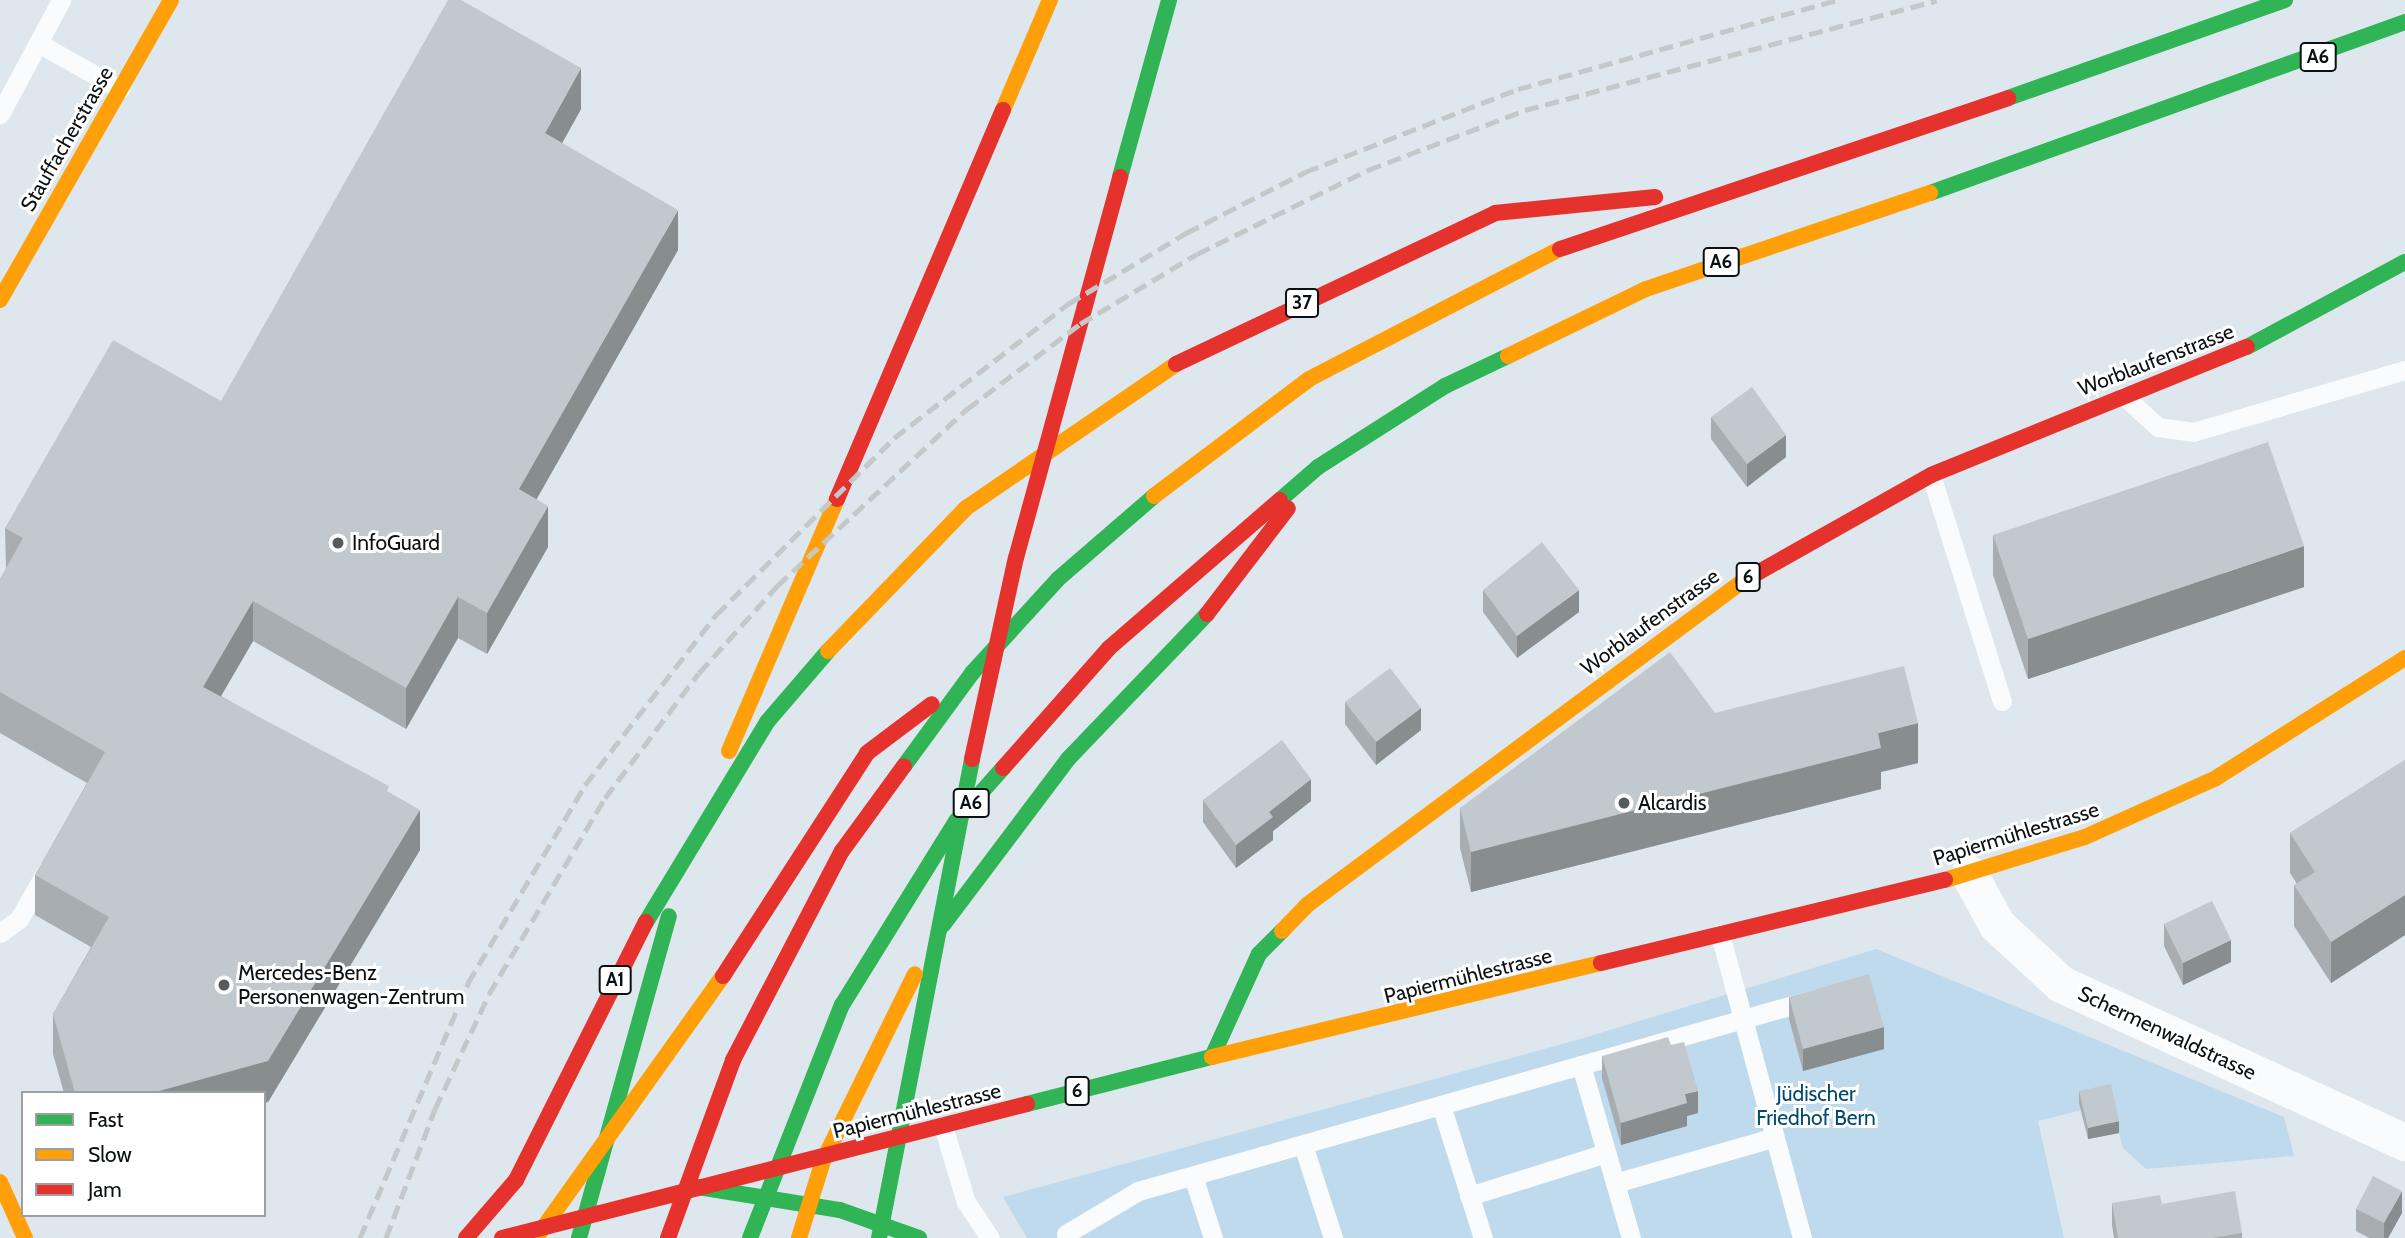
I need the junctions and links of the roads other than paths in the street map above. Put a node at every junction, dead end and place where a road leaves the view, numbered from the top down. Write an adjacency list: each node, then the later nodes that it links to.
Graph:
1 (61, 0): 7 (lane)
2 (171, 0): 8 (main road, Stauffacherstrasse)
3 (1050, 0): 45 (main road)
4 (1169, 0): 49 (main road)
5 (2285, 0): 10 (main road)
6 (2405, 22): 16 (main road, A6)
7 (38, 43): 8 (lane); 9 (lane)
8 (120, 89): 12 (main road, Stauffacherstrasse)
9 (0, 114)
10 (1727, 190): 15 (main road, 37); 19 (main road)
11 (2405, 262): 14 (main road, Worblaufenstrasse / 6)
12 (0, 300)
13 (2405, 370): 14 (lane)
14 (2124, 396): 17 (main road, Worblaufenstrasse / 6)
15 (1112, 399): 43 (main road, A1)
16 (1318, 467): 47 (main road, A6); 48 (main road)
17 (1931, 475): 20 (lane); 27 (main road, Worblaufenstrasse / 6)
18 (2405, 658): 22 (main road, Papiermühlestrasse)
19 (972, 673): 41 (main road); 46 (main road)
20 (2003, 701)
21 (53, 860): 23 (lane)
22 (1969, 874): 24 (main road, Papiermühlestrasse); 32 (street, Schermenwaldstrasse)
23 (0, 933)
24 (1720, 934): 26 (lane); 27 (main road, Papiermühlestrasse)
25 (1835, 993): 26 (lane)
26 (1743, 1019): 28 (lane); 31 (lane)
27 (1212, 1057): 30 (main road, Papiermühlestrasse / 6)
28 (1580, 1065): 29 (lane); 34 (lane)
29 (1441, 1105): 33 (lane); 39 (lane)
30 (943, 1126): 38 (main road, Papiermühlestrasse / 6); 51 (lane)
31 (1775, 1137): 37 (lane); 56 (lane)
32 (2405, 1142)
33 (1303, 1144): 35 (lane); 53 (lane)
34 (1606, 1153): 37 (lane); 39 (lane)
35 (1193, 1176): 40 (lane); 52 (lane)
36 (0, 1182): 42 (main road)
37 (1615, 1183): 55 (lane)
38 (698, 1187): 41 (main road, Papiermühlestrasse / 6); 50 (main road)
39 (1469, 1196): 54 (lane)
40 (1066, 1234)
41 (529, 1235): 44 (main road, Papiermühlestrasse / 6)
42 (25, 1238)
43 (466, 1238)
44 (502, 1238)
45 (579, 1238)
46 (668, 1238)
47 (750, 1238)
48 (799, 1238)
49 (879, 1238)
50 (919, 1238)
51 (990, 1238)
52 (1213, 1238)
53 (1333, 1238)
54 (1483, 1238)
55 (1631, 1238)
56 (1802, 1238)

